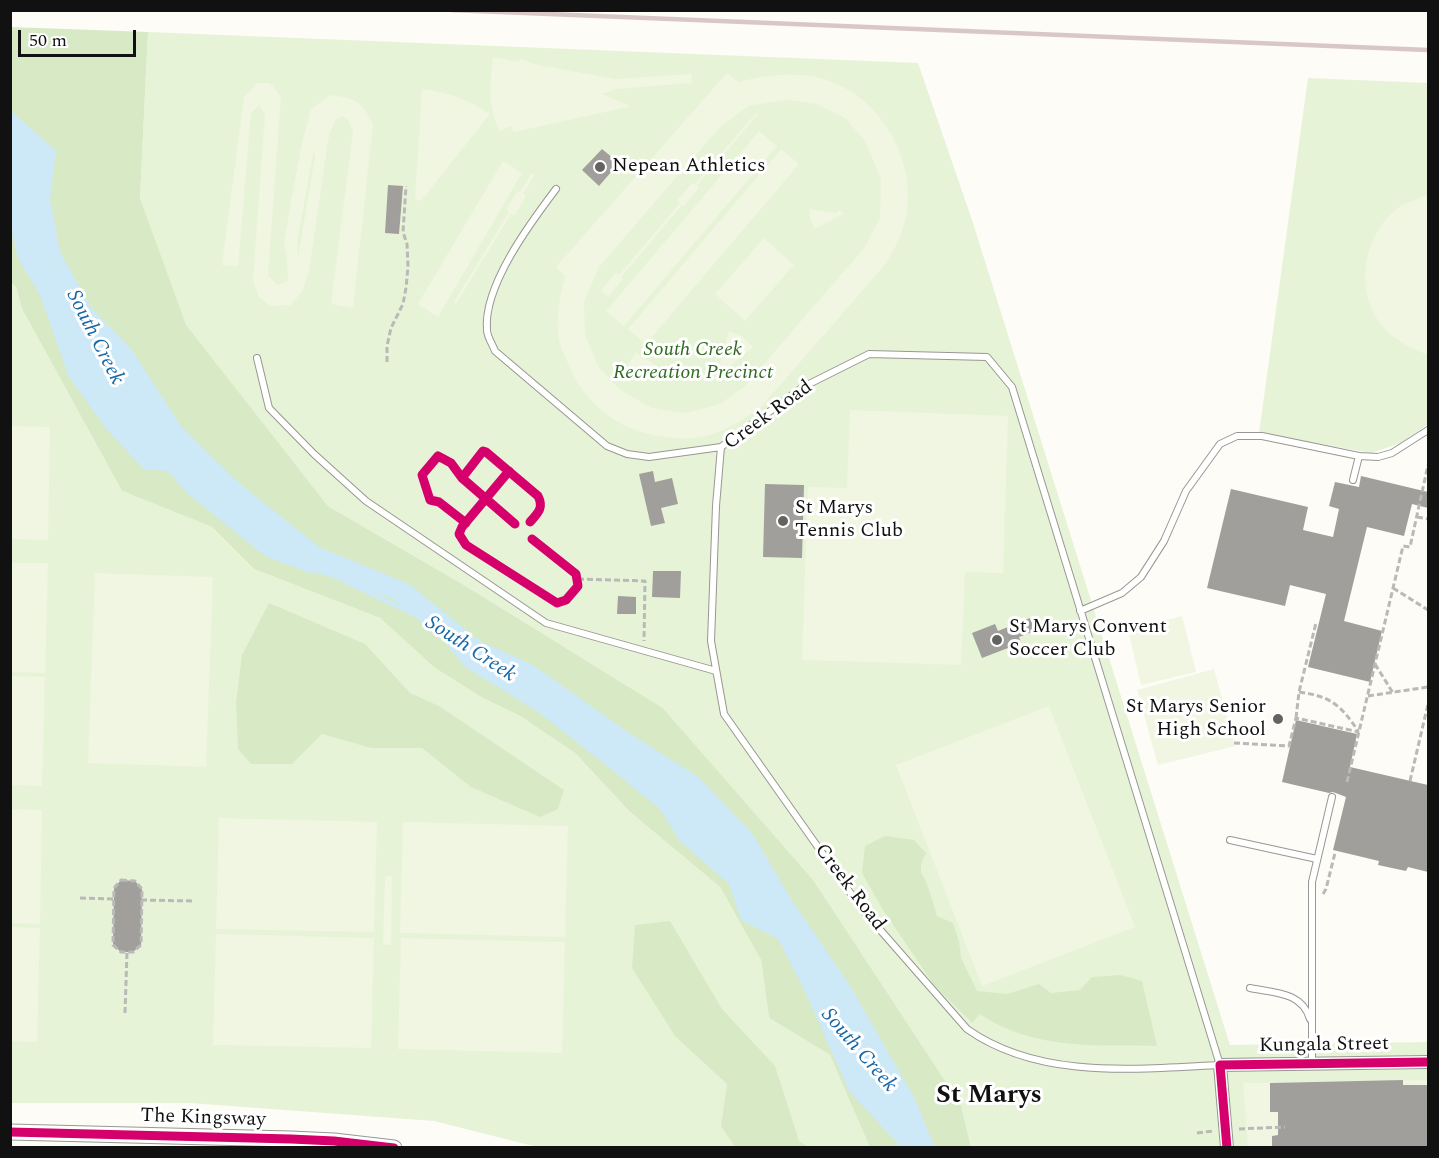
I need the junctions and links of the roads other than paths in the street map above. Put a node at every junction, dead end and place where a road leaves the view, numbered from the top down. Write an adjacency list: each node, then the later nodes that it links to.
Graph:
1 (556, 189): 4 (lane)
2 (257, 358): 8 (lane)
3 (1428, 430): 5 (lane)
4 (721, 447): 7 (lane, Creek Road); 8 (lane, Creek Road)
5 (1359, 456): 6 (lane); 7 (lane)
6 (1353, 480)
7 (1080, 611): 16 (lane, Creek Road)
8 (716, 670): 16 (lane, Creek Road)
9 (1332, 797): 11 (lane)
10 (1230, 840): 11 (lane)
11 (1317, 859): 13 (lane)
12 (1250, 988): 13 (lane)
13 (1312, 1026): 15 (lane)
14 (1428, 1062): 15 (street, Kungala Street)
15 (1312, 1064): 16 (street, Kungala Street)
16 (1220, 1065): 19 (street, Creek Road)
17 (10, 1132): 18 (street, The Kingsway)
18 (394, 1148)
19 (1227, 1148)

